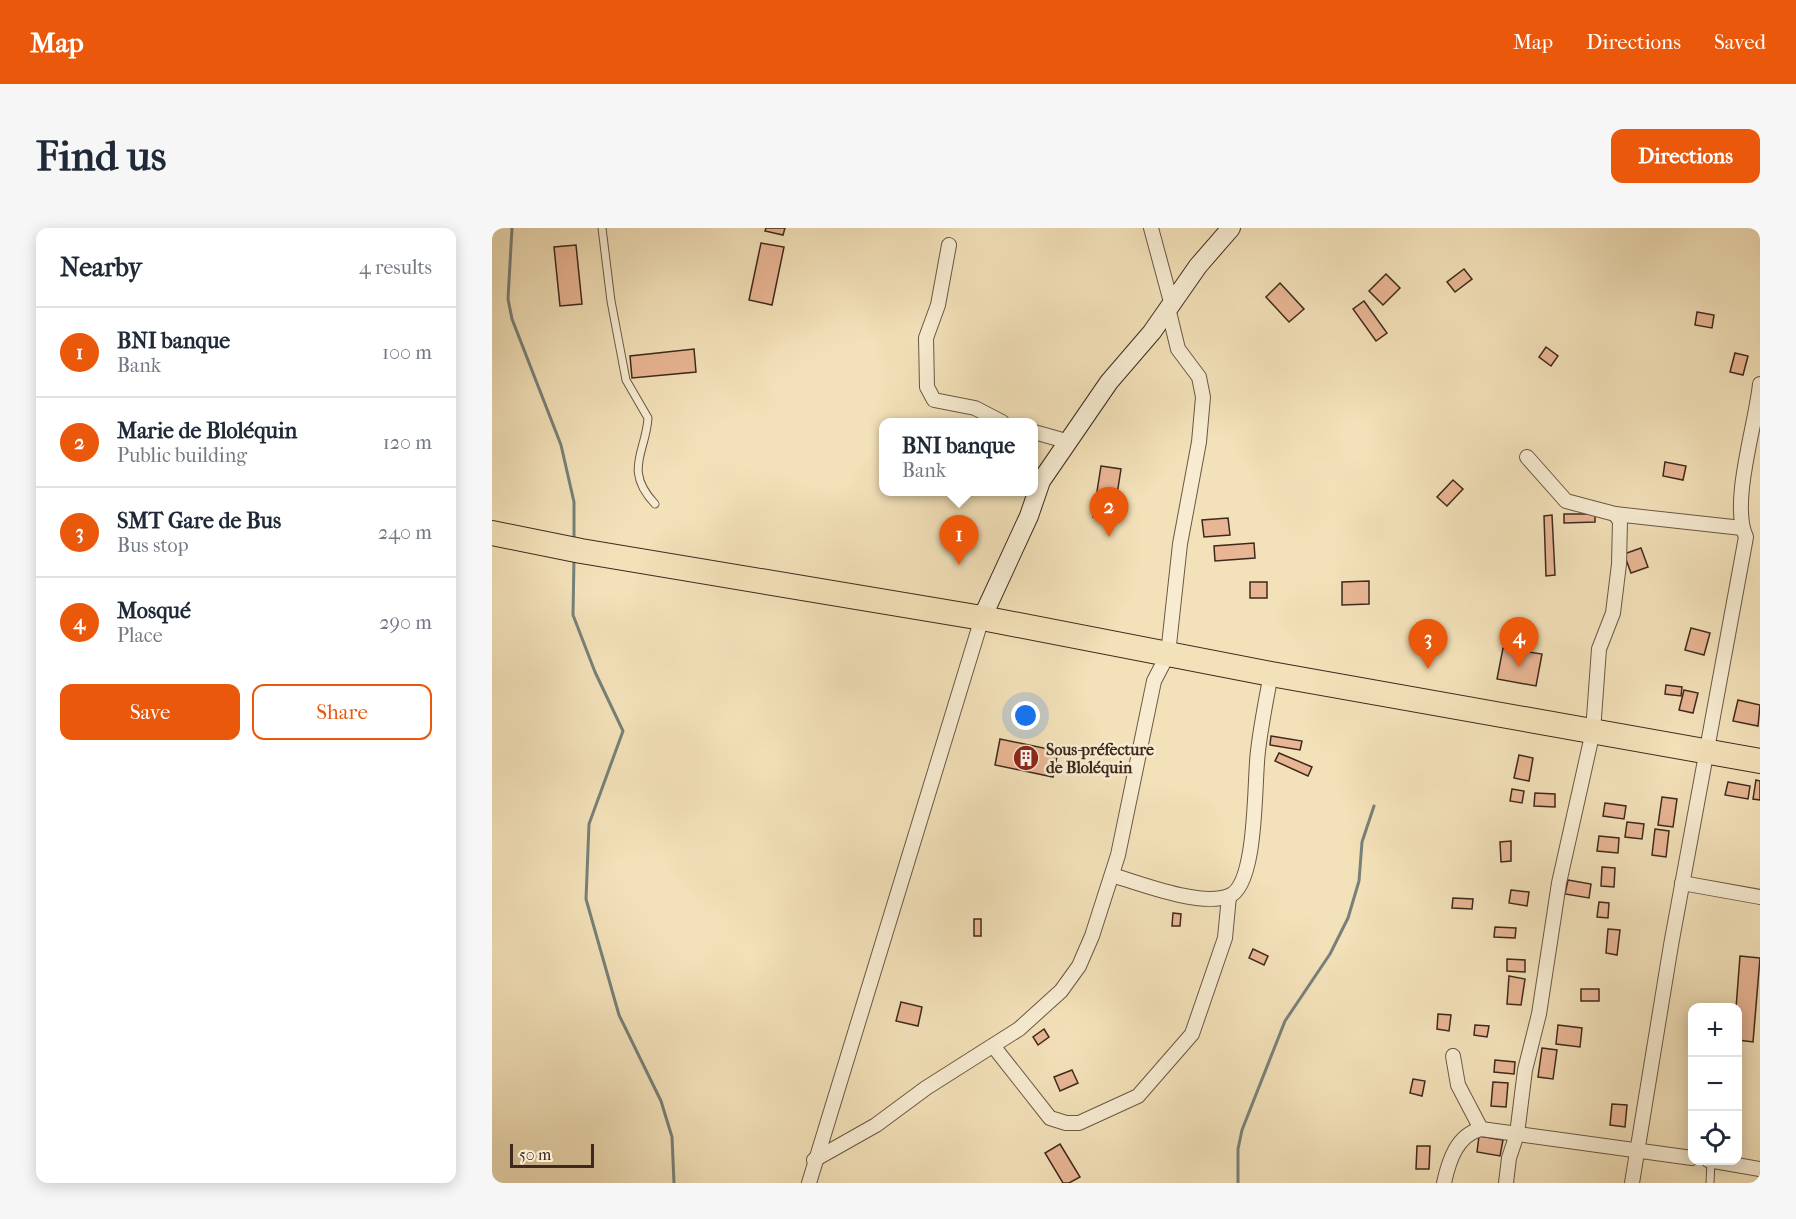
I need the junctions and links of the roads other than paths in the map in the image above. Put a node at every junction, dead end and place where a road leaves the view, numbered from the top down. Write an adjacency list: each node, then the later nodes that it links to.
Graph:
1 (602, 228): 14 (lane)
2 (1151, 228): 5 (street)
3 (1232, 228): 5 (main road)
4 (949, 245): 7 (street)
5 (1169, 305): 9 (main road); 19 (street)
6 (1760, 384): 11 (street)
7 (993, 418)
8 (1038, 433): 9 (street)
9 (1066, 441): 12 (main road)
10 (1527, 457): 15 (street)
11 (1753, 468): 17 (street)
12 (1038, 490)
13 (1036, 496): 18 (main road)
14 (655, 504)
15 (1615, 514): 17 (street); 21 (street)
16 (492, 533): 18 (highway)
17 (1749, 535): 22 (street)
18 (982, 618): 19 (highway); 34 (street)
19 (1168, 654): 20 (highway); 24 (street)
20 (1271, 674): 21 (highway); 26 (street)
21 (1593, 731): 22 (highway); 31 (street)
22 (1708, 751): 23 (highway); 25 (street)
23 (1760, 761)
24 (1112, 875): 26 (street); 28 (street)
25 (1682, 884): 27 (street); 32 (street)
26 (1229, 896): 28 (street)
27 (1760, 897)
28 (994, 1047): 34 (street)
29 (1453, 1056): 30 (street)
30 (1481, 1129): 31 (street); 39 (street)
31 (1517, 1134): 32 (street); 40 (street)
32 (1637, 1149): 33 (street); 41 (street)
33 (1688, 1157)
34 (814, 1160): 38 (street)
35 (1709, 1165): 42 (lane)
36 (1734, 1165): 37 (street)
37 (1760, 1169)
38 (809, 1183)
39 (1444, 1183)
40 (1506, 1183)
41 (1632, 1183)
42 (1710, 1183)

